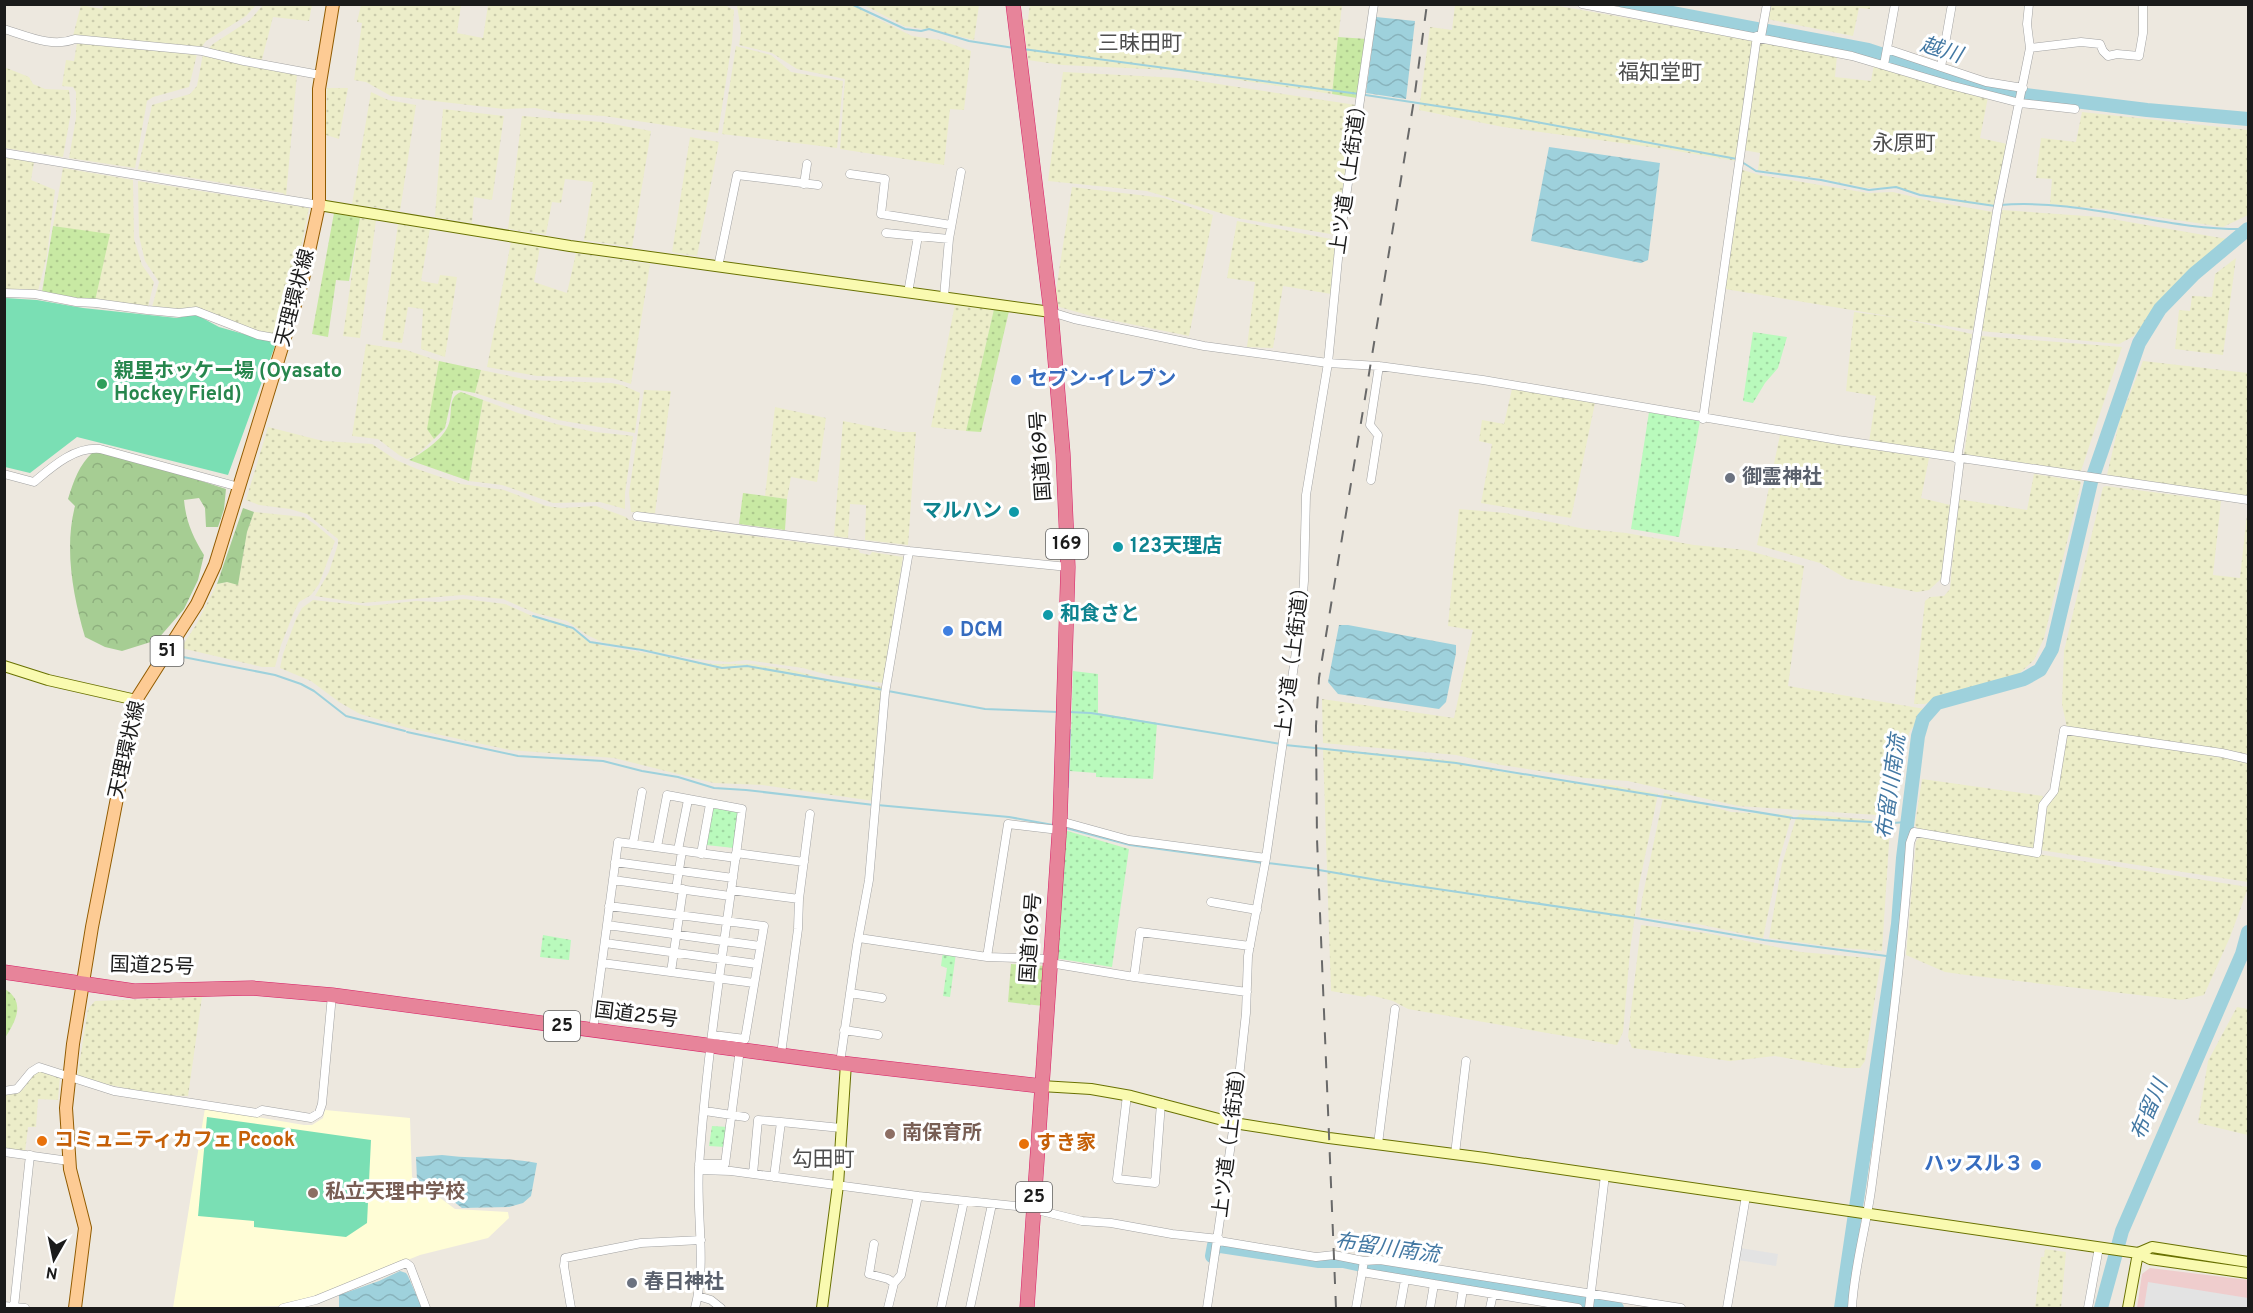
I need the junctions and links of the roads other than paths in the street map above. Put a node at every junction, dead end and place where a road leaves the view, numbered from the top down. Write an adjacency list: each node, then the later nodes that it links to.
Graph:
1 (333, 4): 16 (main road, 天理環状線 / 51)
2 (1013, 4): 36 (highway, 国道169号 / 169)
3 (1374, 4): 38 (street, 上ツ道（上街道）)
4 (1582, 4): 11 (street)
5 (1767, 4): 11 (street)
6 (1895, 4): 13 (street)
7 (1952, 4): 15 (street)
8 (2029, 4): 12 (street)
9 (2143, 4): 12 (street)
10 (4, 29): 16 (street)
11 (1759, 37): 14 (street); 40 (street)
12 (2030, 48): 18 (street)
13 (1887, 49): 14 (street); 15 (street)
14 (1884, 65): 17 (street)
15 (1940, 67): 17 (street); 18 (street)
16 (320, 75): 27 (main road, 天理環状線 / 51)
17 (1936, 81): 19 (street)
18 (2023, 88): 19 (street)
19 (2020, 103): 20 (street); 41 (street)
20 (2075, 109)
21 (4, 153): 27 (street)
22 (807, 164): 25 (street)
23 (961, 172): 28 (street)
24 (850, 174): 28 (street)
25 (804, 183): 26 (street); 32 (street)
26 (818, 185)
27 (319, 205): 32 (street); 37 (main road, 天理環状線 / 51)
28 (951, 225): 31 (street)
29 (886, 233): 30 (street)
30 (918, 236): 31 (street); 34 (street)
31 (949, 239): 35 (street)
32 (718, 267): 34 (street)
33 (4, 293): 37 (street)
34 (908, 293): 35 (street)
35 (944, 297): 36 (street)
36 (1051, 312): 38 (street); 48 (highway, 国道169号 / 169)
37 (285, 340): 44 (main road, 天理環状線 / 51)
38 (1328, 363): 39 (street); 63 (street, 上ツ道（上街道）)
39 (1379, 366): 40 (street); 43 (street)
40 (1703, 419): 41 (street)
41 (1959, 459): 45 (street); 49 (street)
42 (4, 474): 44 (street)
43 (1371, 480)
44 (239, 487): 51 (main road, 天理環状線 / 51)
45 (2248, 500)
46 (637, 516): 47 (street)
47 (909, 551): 48 (street); 79 (street)
48 (1068, 567): 57 (highway, 国道169号 / 169)
49 (1945, 581)
50 (4, 666): 51 (street)
51 (136, 700): 94 (main road, 天理環状線 / 51)
52 (2248, 759): 135 (street)
53 (642, 792): 58 (street)
54 (688, 800): 55 (street); 59 (street); 60 (street)
55 (710, 804): 61 (street); 62 (street)
56 (810, 814): 65 (street)
57 (1060, 826): 63 (street); 85 (street); 87 (highway, 国道169号 / 169)
58 (633, 844): 59 (street); 64 (street)
59 (657, 847): 60 (street)
60 (680, 850): 61 (street); 66 (street)
61 (701, 854): 62 (street)
62 (736, 856): 65 (street); 67 (street)
63 (1266, 858): 74 (street, 上ツ道（上街道）)
64 (615, 862): 66 (street); 68 (street)
65 (804, 862): 71 (street)
66 (679, 870): 67 (street); 69 (street)
67 (733, 878): 70 (street)
68 (613, 880): 69 (street); 73 (street)
69 (680, 889): 70 (street); 75 (street)
70 (731, 893): 71 (street); 76 (street)
71 (799, 899): 106 (street)
72 (1211, 902): 74 (street)
73 (609, 906): 75 (street); 77 (street)
74 (1257, 910): 83 (street, 上ツ道（上街道）)
75 (679, 914): 76 (street); 78 (street)
76 (727, 921): 80 (street); 82 (street)
77 (607, 925): 78 (street); 81 (street)
78 (676, 934): 80 (street); 84 (street)
79 (859, 938): 85 (street); 97 (street)
80 (724, 941): 82 (street); 86 (street)
81 (605, 943): 84 (street); 88 (street)
82 (760, 946): 89 (street)
83 (1250, 946): 92 (street); 96 (street, 上ツ道（上街道）)
84 (674, 952): 86 (street); 91 (street)
85 (987, 957): 87 (street)
86 (722, 959): 89 (street); 93 (street)
87 (1050, 961): 92 (street); 110 (highway, 国道169号 / 169)
88 (602, 963): 91 (street); 101 (street)
89 (758, 964): 95 (street)
90 (4, 972): 94 (highway, 国道25号 / 25)
91 (671, 972): 93 (street)
92 (1134, 977): 96 (street)
93 (720, 978): 95 (street); 104 (street)
94 (82, 982): 98 (highway, 国道25号 / 25); 109 (main road, 天理環状線 / 51)
95 (754, 983): 104 (street)
96 (1247, 992): 118 (street, 上ツ道（上街道）)
97 (850, 993): 99 (street); 102 (street)
98 (332, 994): 101 (highway, 国道25号 / 25); 109 (street)
99 (882, 998)
100 (1395, 1009): 120 (street)
101 (593, 1030): 104 (highway, 国道25号 / 25)
102 (844, 1030): 103 (street); 108 (street)
103 (878, 1035)
104 (713, 1040): 105 (highway, 国道25号 / 25); 114 (street)
105 (740, 1049): 106 (highway, 国道25号 / 25); 115 (street)
106 (781, 1054): 108 (highway, 国道25号 / 25)
107 (1466, 1061): 122 (street)
108 (843, 1063): 110 (highway, 国道25号 / 25); 119 (street)
109 (69, 1077): 111 (street); 124 (main road, 天理環状線 / 51)
110 (1041, 1086): 112 (street); 134 (highway, 25)
111 (4, 1091)
112 (1127, 1095): 113 (street); 113 (street)
113 (1161, 1103): 118 (street)
114 (705, 1111): 115 (street); 125 (street)
115 (732, 1115): 116 (street); 125 (street)
116 (745, 1117)
117 (781, 1122): 119 (street); 126 (street); 128 (street)
118 (1234, 1123): 120 (street); 137 (street, 上ツ道（上街道）)
119 (842, 1128): 129 (street)
120 (1378, 1144): 122 (street)
121 (4, 1152): 123 (street)
122 (1455, 1154): 127 (street)
123 (30, 1155): 124 (street); 153 (street)
124 (69, 1161): 155 (main road, 天理環状線 / 51)
125 (699, 1167): 126 (street); 136 (street)
126 (753, 1174): 128 (street)
127 (1605, 1175): 131 (street); 150 (street)
128 (774, 1177): 129 (street)
129 (838, 1185): 130 (street); 161 (street)
130 (918, 1196): 132 (street); 146 (street)
131 (1746, 1196): 135 (street); 175 (street)
132 (964, 1201): 133 (street); 163 (street)
133 (992, 1204): 134 (street); 164 (street)
134 (1033, 1209): 137 (street); 165 (highway, 25)
135 (1867, 1213): 139 (street); 176 (street)
136 (701, 1240): 151 (street); 158 (street)
137 (1219, 1240): 141 (street); 166 (street, 上ツ道（上街道）)
138 (874, 1244): 146 (street)
139 (2102, 1248): 140 (street); 177 (street)
140 (2135, 1252): 142 (street); 144 (street); 178 (street)
141 (1364, 1260): 143 (street); 150 (street)
142 (2248, 1262)
143 (1362, 1272): 145 (street); 167 (street)
144 (2248, 1273)
145 (1405, 1280): 147 (street); 168 (street)
146 (894, 1283): 162 (street)
147 (1434, 1284): 148 (street); 169 (street)
148 (1463, 1289): 149 (street); 170 (street)
149 (1493, 1294): 171 (street); 172 (street)
150 (1591, 1294): 173 (street); 174 (street)
151 (698, 1296): 159 (street); 160 (street)
152 (4, 1306): 153 (street)
153 (14, 1307): 154 (street)
154 (25, 1308)
155 (75, 1308)
156 (283, 1308): 157 (street)
157 (426, 1308)
158 (571, 1308)
159 (696, 1308)
160 (721, 1308)
161 (822, 1308)
162 (888, 1308)
163 (941, 1308)
164 (970, 1308)
165 (1027, 1308)
166 (1207, 1308)
167 (1356, 1308)
168 (1400, 1308)
169 (1430, 1308)
170 (1460, 1308)
171 (1490, 1308)
172 (1578, 1308)
173 (1588, 1308)
174 (1681, 1308)
175 (1727, 1308)
176 (1852, 1308)
177 (2088, 1308)
178 (2128, 1308)

